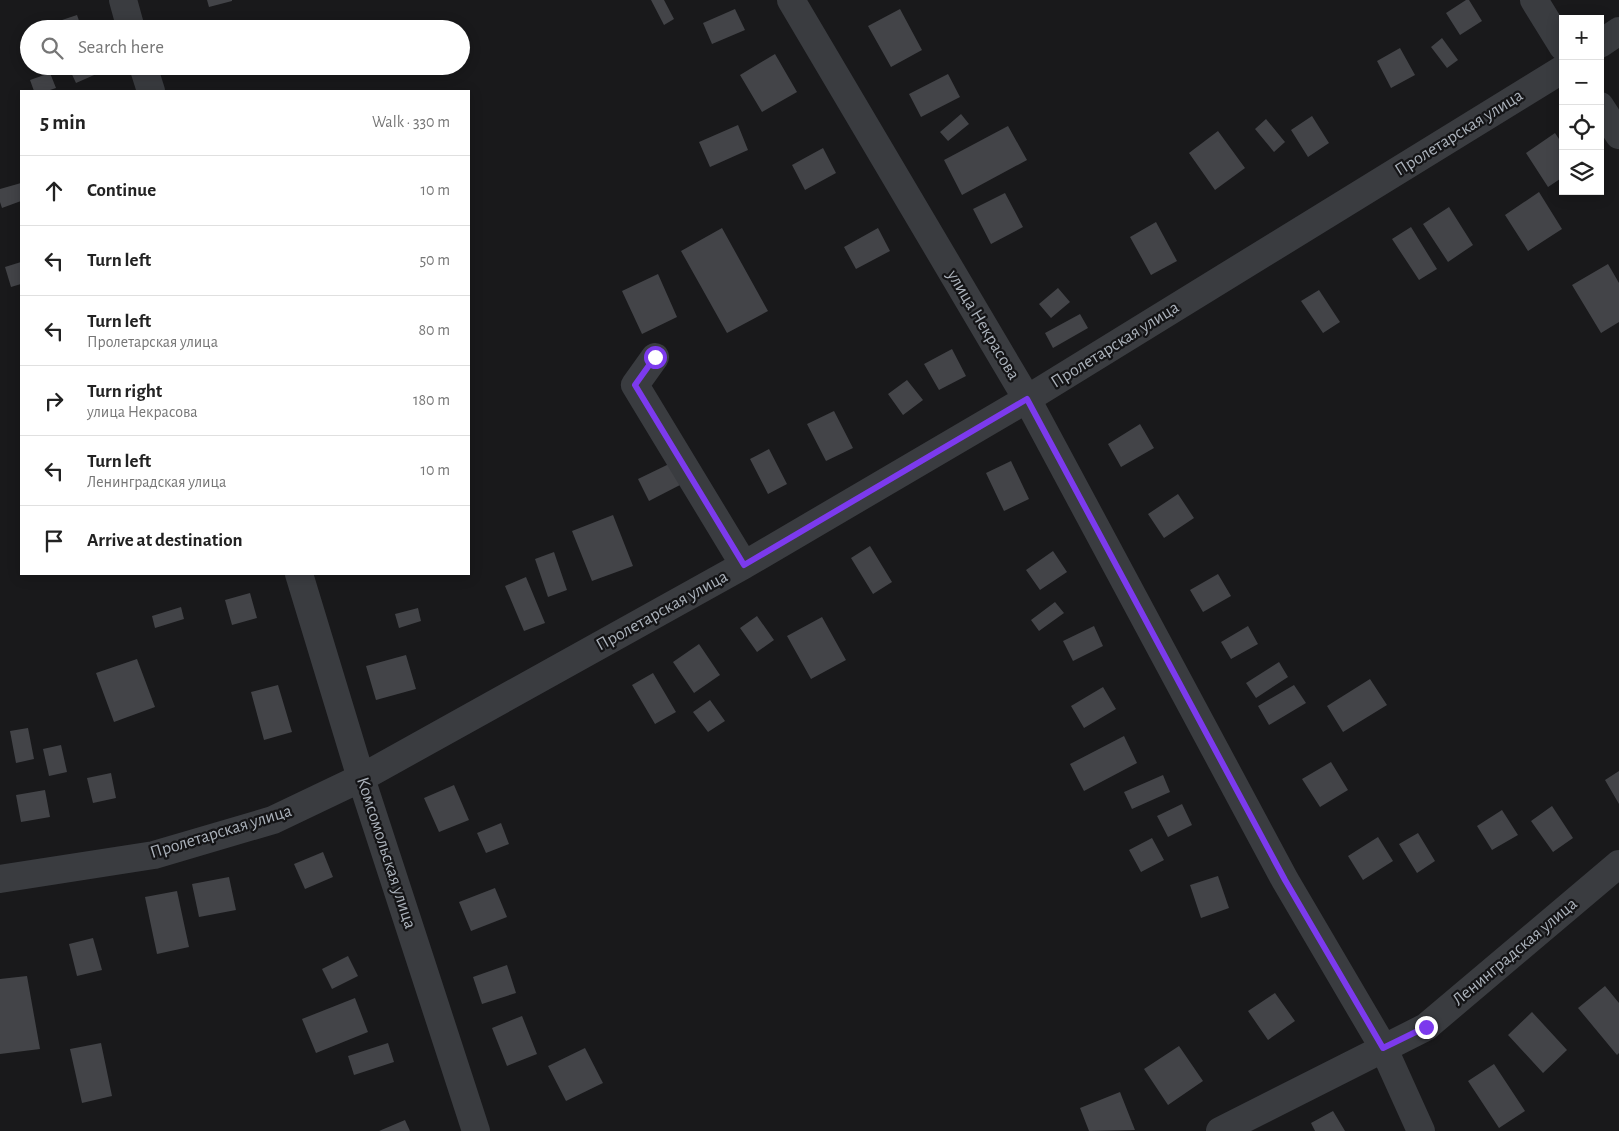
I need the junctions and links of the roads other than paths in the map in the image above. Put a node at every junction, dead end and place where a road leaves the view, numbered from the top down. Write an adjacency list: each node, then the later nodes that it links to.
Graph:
1 (123, 0): 4 (street)
2 (791, 0): 14 (street, улица Некрасова)
3 (1534, 0): 6 (street)
4 (129, 20)
5 (1619, 31): 7 (street)
6 (1559, 41)
7 (1604, 41)
8 (1559, 71): 14 (street, Пролетарская улица)
9 (146, 75): 10 (street)
10 (151, 90)
11 (1604, 112): 12 (street)
12 (1619, 135)
13 (655, 357): 15 (street)
14 (1027, 399): 15 (street, Пролетарская улица); 20 (street, улица Некрасова)
15 (744, 565): 17 (street, Пролетарская улица)
16 (298, 575): 17 (street, Комсомольская улица)
17 (361, 778): 19 (street, Пролетарская улица); 21 (street, Комсомольская улица)
18 (1619, 864): 20 (street, Ленинградская улица)
19 (0, 879)
20 (1383, 1048): 22 (street, Ленинградская улица); 23 (street, улица Некрасова)
21 (476, 1131)
22 (1220, 1131)
23 (1421, 1131)

